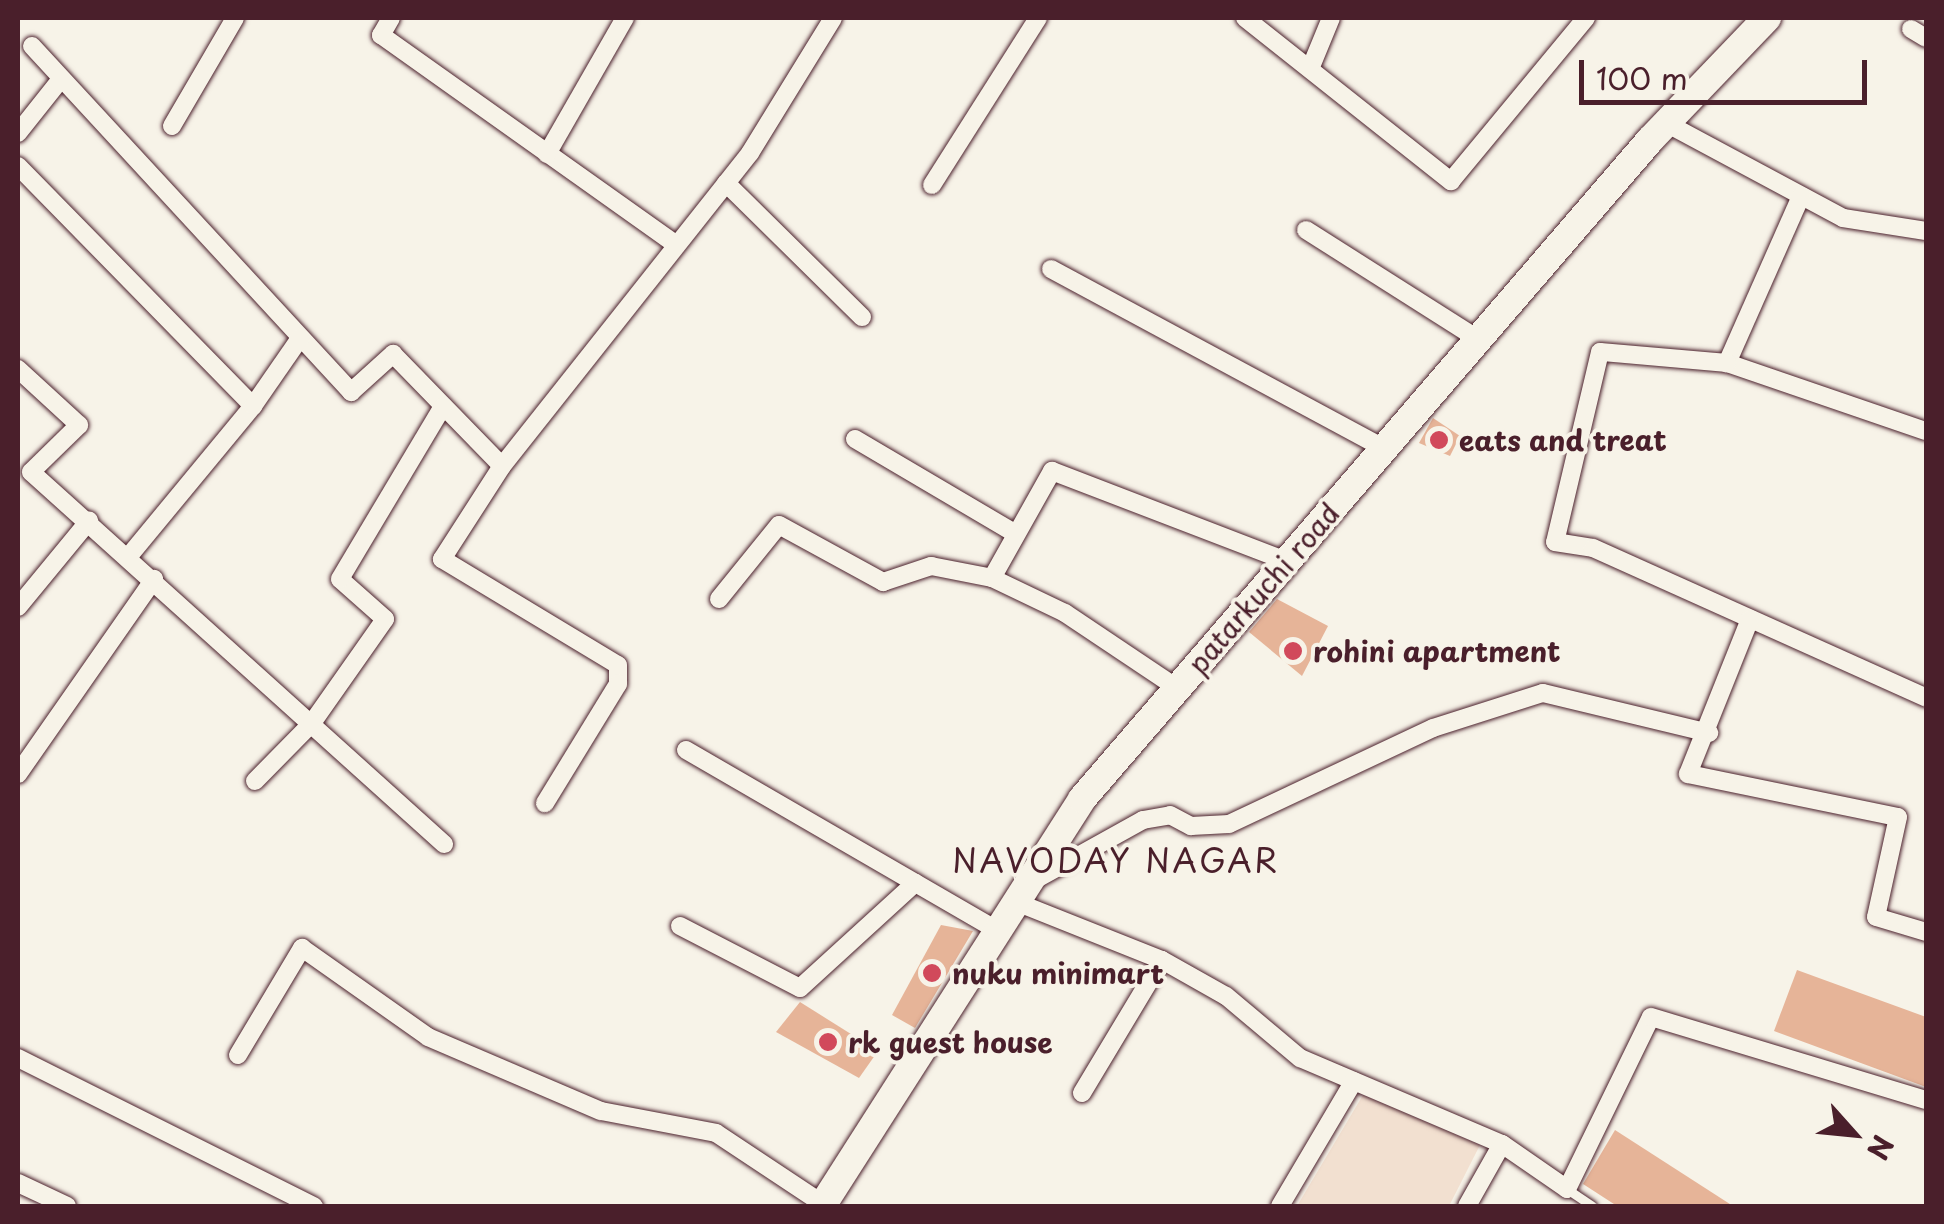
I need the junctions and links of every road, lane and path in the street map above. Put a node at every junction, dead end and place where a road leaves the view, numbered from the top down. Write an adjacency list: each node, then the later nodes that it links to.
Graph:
1 (236, 18): 14 (street)
2 (391, 18): 16 (street)
3 (625, 18): 16 (street)
4 (833, 18): 18 (street)
5 (1038, 18): 19 (street)
6 (1245, 18): 11 (street)
7 (1331, 18): 11 (street)
8 (1586, 18): 11 (street)
9 (1767, 18): 13 (street, patarkuchi road)
10 (32, 46): 12 (street)
11 (1310, 69)
12 (61, 79): 15 (street); 26 (street)
13 (1666, 123): 20 (street); 27 (street, patarkuchi road)
14 (172, 126)
15 (18, 134)
16 (547, 154): 23 (street)
17 (18, 166): 30 (street)
18 (726, 183): 23 (street); 25 (street)
19 (932, 185)
20 (1801, 196): 22 (street); 28 (street)
21 (1306, 230): 27 (street)
22 (1926, 231)
23 (676, 246): 35 (street)
24 (1051, 269): 34 (street)
25 (862, 316)
26 (300, 338): 30 (street); 31 (street)
27 (1478, 338): 34 (street, patarkuchi road)
28 (1728, 363): 32 (street); 44 (street)
29 (18, 369): 36 (street)
30 (253, 406): 38 (street)
31 (443, 406): 35 (street); 47 (street)
32 (1926, 432)
33 (855, 439): 37 (street)
34 (1384, 448): 39 (street, patarkuchi road)
35 (502, 466): 52 (street)
36 (89, 521): 38 (street); 43 (street)
37 (1016, 534): 39 (street); 40 (street)
38 (129, 556): 41 (street)
39 (1287, 561): 45 (street, patarkuchi road)
40 (992, 578): 42 (street); 45 (street)
41 (154, 579): 47 (street); 50 (street)
42 (718, 599)
43 (18, 606)
44 (1750, 618): 46 (street); 48 (street)
45 (1177, 688): 55 (street, patarkuchi road)
46 (1926, 698)
47 (312, 723): 51 (street); 53 (street)
48 (1708, 733): 55 (street); 58 (street)
49 (686, 750): 54 (street)
50 (18, 774)
51 (255, 781)
52 (545, 803)
53 (444, 844)
54 (915, 883): 56 (street); 57 (street)
55 (1022, 893): 57 (street, patarkuchi road); 59 (street)
56 (680, 926)
57 (998, 931): 68 (street, patarkuchi road)
58 (1926, 932)
59 (1162, 960): 62 (street); 63 (street)
60 (238, 1055): 68 (street)
61 (18, 1058): 70 (street)
62 (1354, 1081): 65 (street); 71 (street)
63 (1082, 1092)
64 (1926, 1100): 67 (street)
65 (1502, 1144): 67 (street); 72 (street)
66 (18, 1183): 69 (street)
67 (1563, 1198): 73 (lane)
68 (822, 1205)
69 (67, 1206)
70 (310, 1206)
71 (1280, 1206)
72 (1467, 1206)
73 (1592, 1206)

